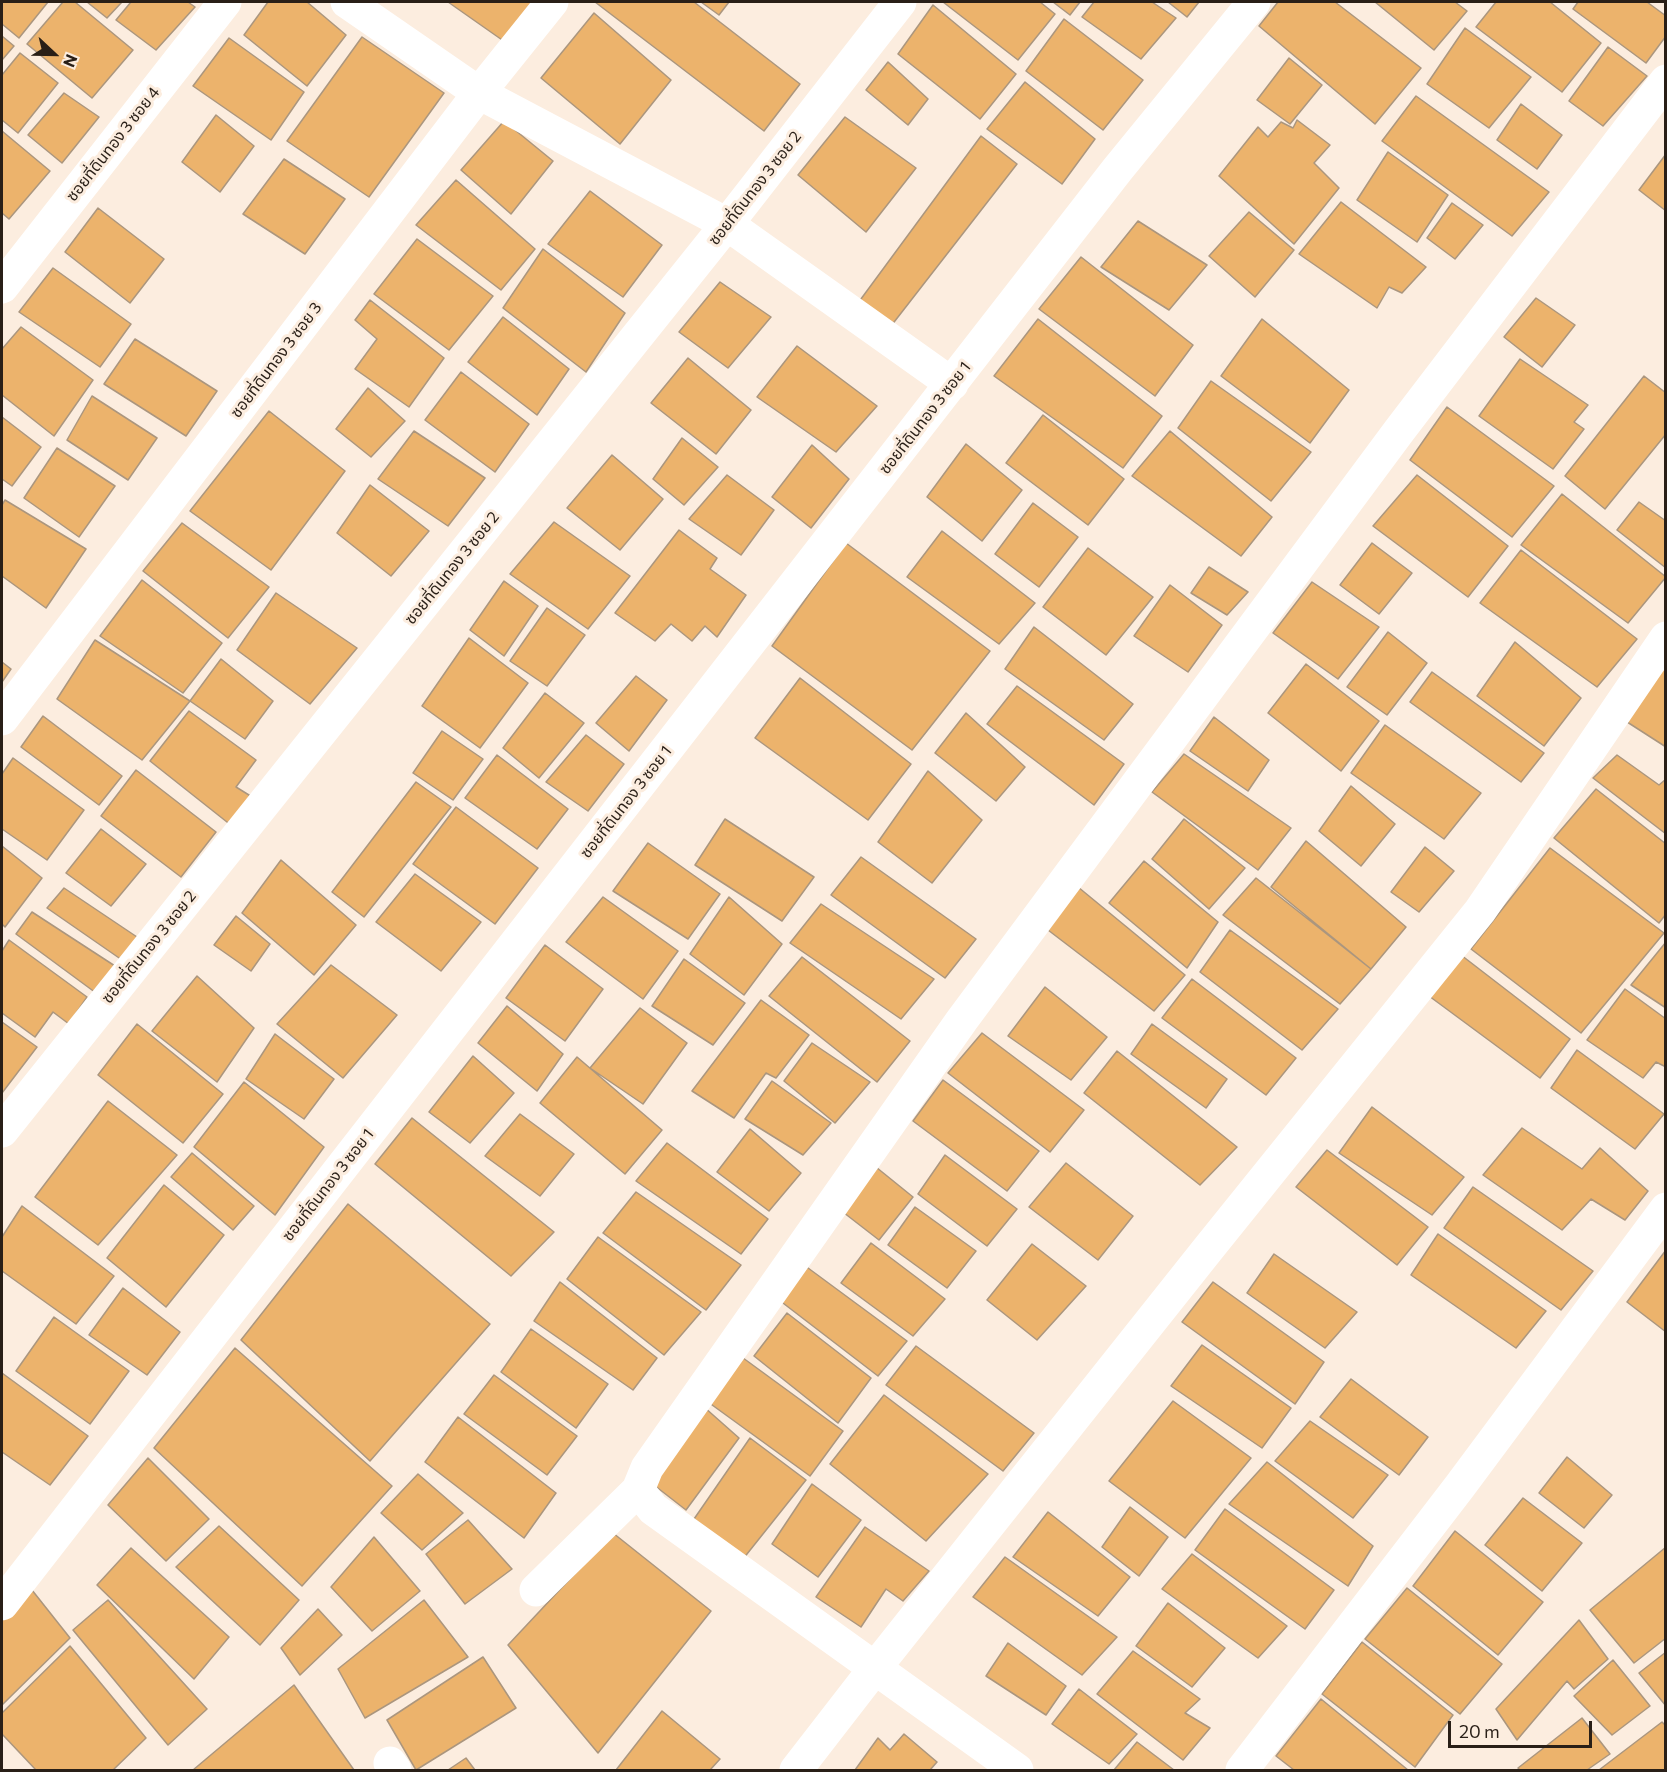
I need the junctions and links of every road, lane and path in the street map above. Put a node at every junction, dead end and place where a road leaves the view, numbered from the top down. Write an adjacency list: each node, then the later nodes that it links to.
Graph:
1 (225, 2): 9 (street, ซอยที่ดินทอง 3 ซอย 4)
2 (347, 2): 7 (street)
3 (552, 2): 7 (street, ซอยที่ดินทอง 3 ซอย 3)
4 (900, 2): 8 (street, ซอยที่ดินทอง 3 ซอย 2)
5 (1254, 2): 10 (street, ซอยที่ดินทอง 3 ซอย 1)
6 (1665, 81): 15 (street)
7 (479, 93): 8 (street); 12 (street, ซอยที่ดินทอง 3 ซอย 3)
8 (727, 224): 10 (street); 13 (street, ซอยที่ดินทอง 3 ซอย 2)
9 (2, 287)
10 (952, 384): 17 (street, ซอยที่ดินทอง 3 ซอย 1)
11 (1665, 638): 18 (street)
12 (2, 719)
13 (2, 1131)
14 (1665, 1209): 21 (street)
15 (638, 1490): 16 (street); 18 (street)
16 (536, 1590)
17 (2, 1604)
18 (875, 1668): 19 (street); 20 (street)
19 (796, 1770)
20 (1017, 1770)
21 (1242, 1770)

